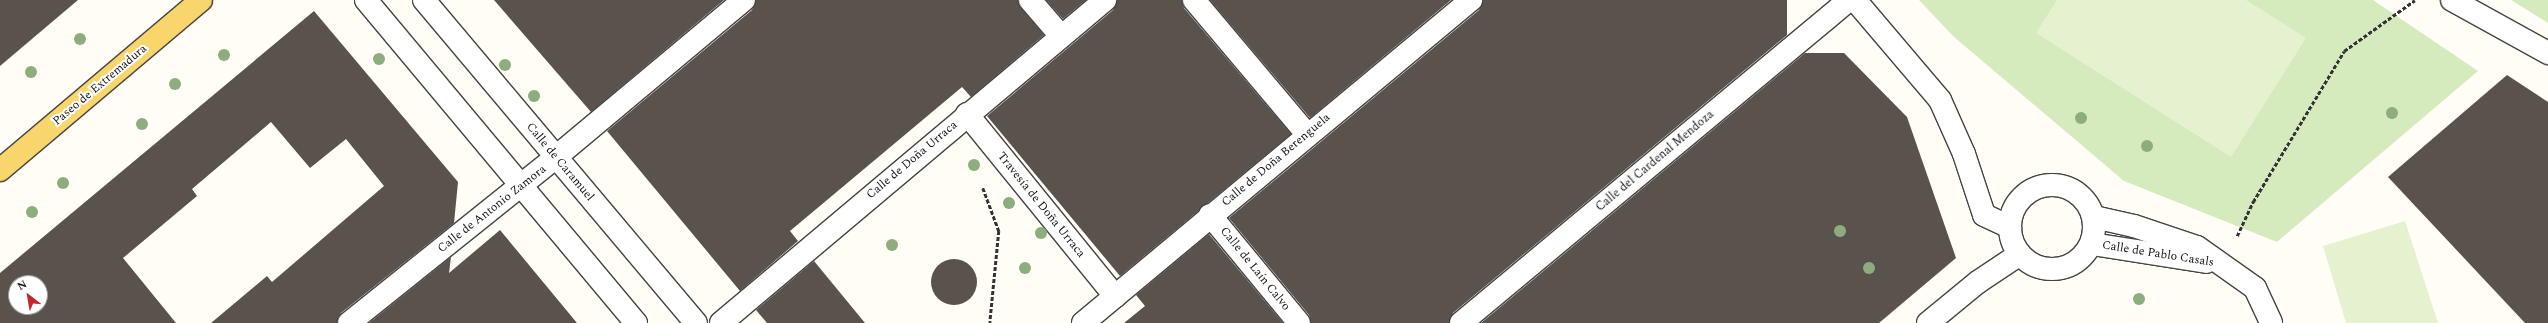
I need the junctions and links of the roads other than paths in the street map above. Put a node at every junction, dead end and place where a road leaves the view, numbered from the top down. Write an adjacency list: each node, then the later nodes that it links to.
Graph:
1 (201, 0): 17 (main road, Paseo de Extremadura)
2 (366, 0): 18 (street)
3 (424, 0): 16 (street, Calle de Caramuel)
4 (744, 0): 16 (street, Calle de Antonio Zamora)
5 (1030, 0): 12 (street)
6 (1105, 0): 12 (street, Calle de Doña Urraca)
7 (1194, 0): 15 (street)
8 (1471, 0): 15 (street, Calle de Doña Berenguela)
9 (1848, 0): 32 (street, Calle del Cardenal Mendoza)
10 (1855, 0): 21 (street)
11 (2452, 0): 13 (street)
12 (1061, 36): 14 (street, Calle de Doña Urraca)
13 (2548, 53)
14 (967, 114): 25 (street, Travesía de Doña Urraca); 29 (street, Calle de Doña Urraca)
15 (1307, 134): 19 (street, Calle de Doña Berenguela)
16 (556, 158): 18 (street, Calle de Antonio Zamora); 28 (street, Calle de Caramuel)
17 (0, 170)
18 (520, 186): 26 (street, Calle de Antonio Zamora); 27 (street)
19 (1210, 215): 25 (street, Calle de Doña Berenguela); 31 (street, Calle de Laín Calvo)
20 (2094, 217): 21 (street); 22 (street); 24 (street, Calle de Pablo Casals)
21 (2010, 227): 23 (street)
22 (2092, 244): 23 (street); 24 (street, Calle de Pablo Casals)
23 (2020, 254): 33 (street)
24 (2224, 264): 34 (street, Calle de Pablo Casals)
25 (1115, 296): 30 (street, Calle de Doña Berenguela)
26 (349, 323)
27 (636, 323)
28 (696, 323)
29 (721, 323)
30 (1082, 323)
31 (1299, 323)
32 (1461, 323)
33 (1928, 323)
34 (2271, 323)

